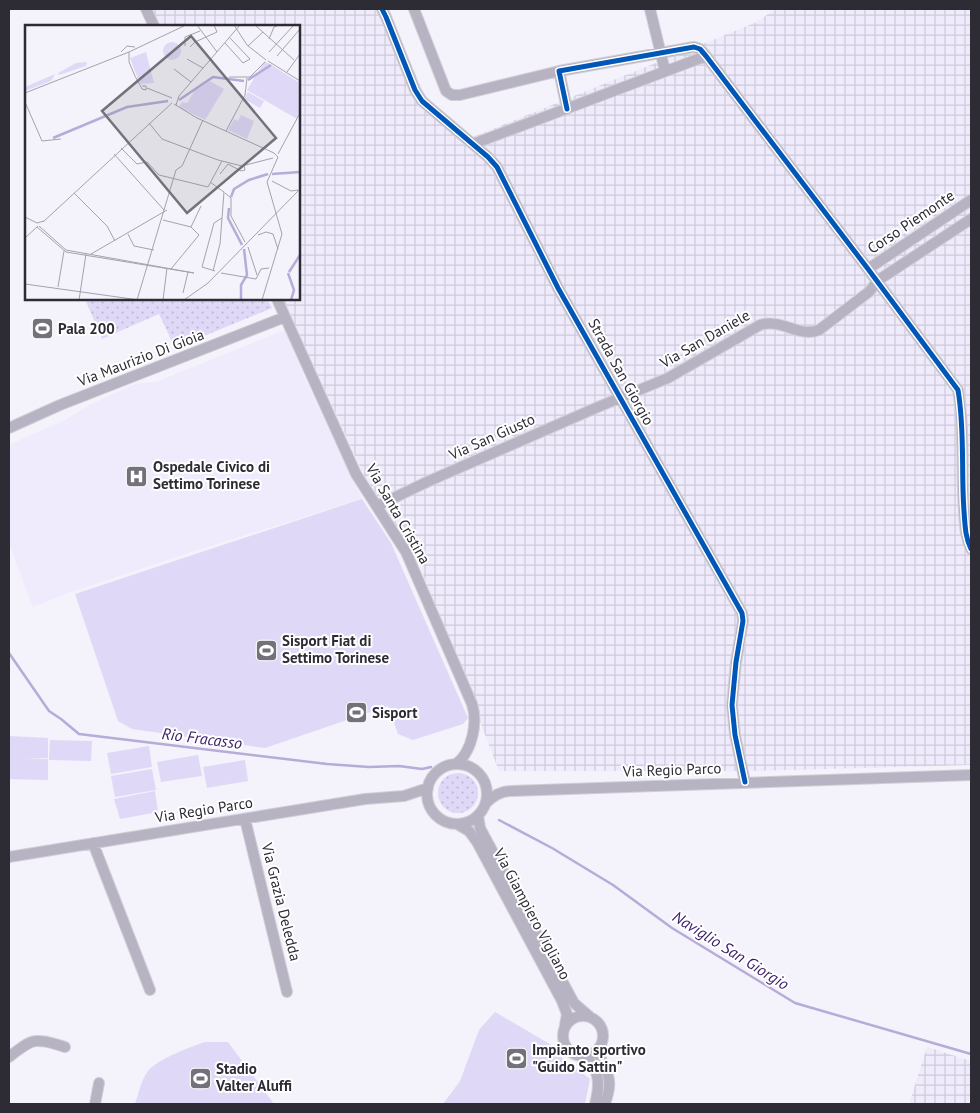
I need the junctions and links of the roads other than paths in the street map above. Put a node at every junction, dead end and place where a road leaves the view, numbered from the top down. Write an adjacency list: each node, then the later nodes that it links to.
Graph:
1 (146, 9): 5 (street)
2 (382, 9): 11 (street, Strada San Giorgio)
3 (414, 9): 8 (street)
4 (650, 9): 6 (street)
5 (154, 25)
6 (660, 52): 7 (street); 8 (street); 9 (street)
7 (706, 56): 9 (street); 16 (street)
8 (559, 72): 10 (street)
9 (665, 72): 10 (street)
10 (567, 109): 11 (street)
11 (473, 144): 20 (street, Strada San Giorgio)
12 (971, 200): 14 (street, Corso Piemonte)
13 (971, 219): 15 (street, Corso Piemonte)
14 (938, 222): 15 (street); 16 (street, Corso Piemonte)
15 (947, 235): 17 (street, Corso Piemonte)
16 (868, 269): 17 (street)
17 (877, 281): 20 (street, Via San Daniele); 23 (street)
18 (276, 300): 19 (street, Via Santa Cristina)
19 (285, 317): 21 (street, Via Maurizio Di Gioia); 22 (street, Via Santa Cristina)
20 (621, 398): 22 (street, Via San Giusto); 28 (street, Strada San Giorgio)
21 (9, 428)
22 (377, 506): 24 (street, Via Santa Cristina)
23 (971, 549)
24 (468, 748): 25 (street, Via Santa Cristina); 26 (street)
25 (456, 764): 26 (street); 30 (street)
26 (476, 772): 29 (street)
27 (971, 775): 28 (street, Via Regio Parco)
28 (745, 782): 31 (street, Via Regio Parco)
29 (485, 783): 31 (street, Via Regio Parco); 33 (street)
30 (428, 788): 32 (street, Via Regio Parco); 34 (street)
31 (504, 791): 33 (street, Via Regio Parco)
32 (404, 796): 34 (street, Via Regio Parco); 36 (street, Via Regio Parco)
33 (486, 802): 35 (street)
34 (428, 803): 37 (street)
35 (478, 815): 37 (street); 42 (street, Via Giampiero Vigliano)
36 (245, 818): 38 (street, Via Regio Parco); 41 (street, Via Grazia Deledda)
37 (458, 824): 43 (street, Via Giampiero Vigliano)
38 (93, 843): 39 (street, Via Regio Parco); 40 (street)
39 (9, 857)
40 (150, 990)
41 (287, 992)
42 (589, 1016): 43 (street); 45 (street)
43 (565, 1025): 46 (street)
44 (65, 1047): 47 (street)
45 (600, 1047): 46 (street); 51 (street)
46 (586, 1056): 50 (street)
47 (9, 1057)
48 (99, 1083): 49 (street)
49 (95, 1104)
50 (595, 1104)
51 (605, 1104)

